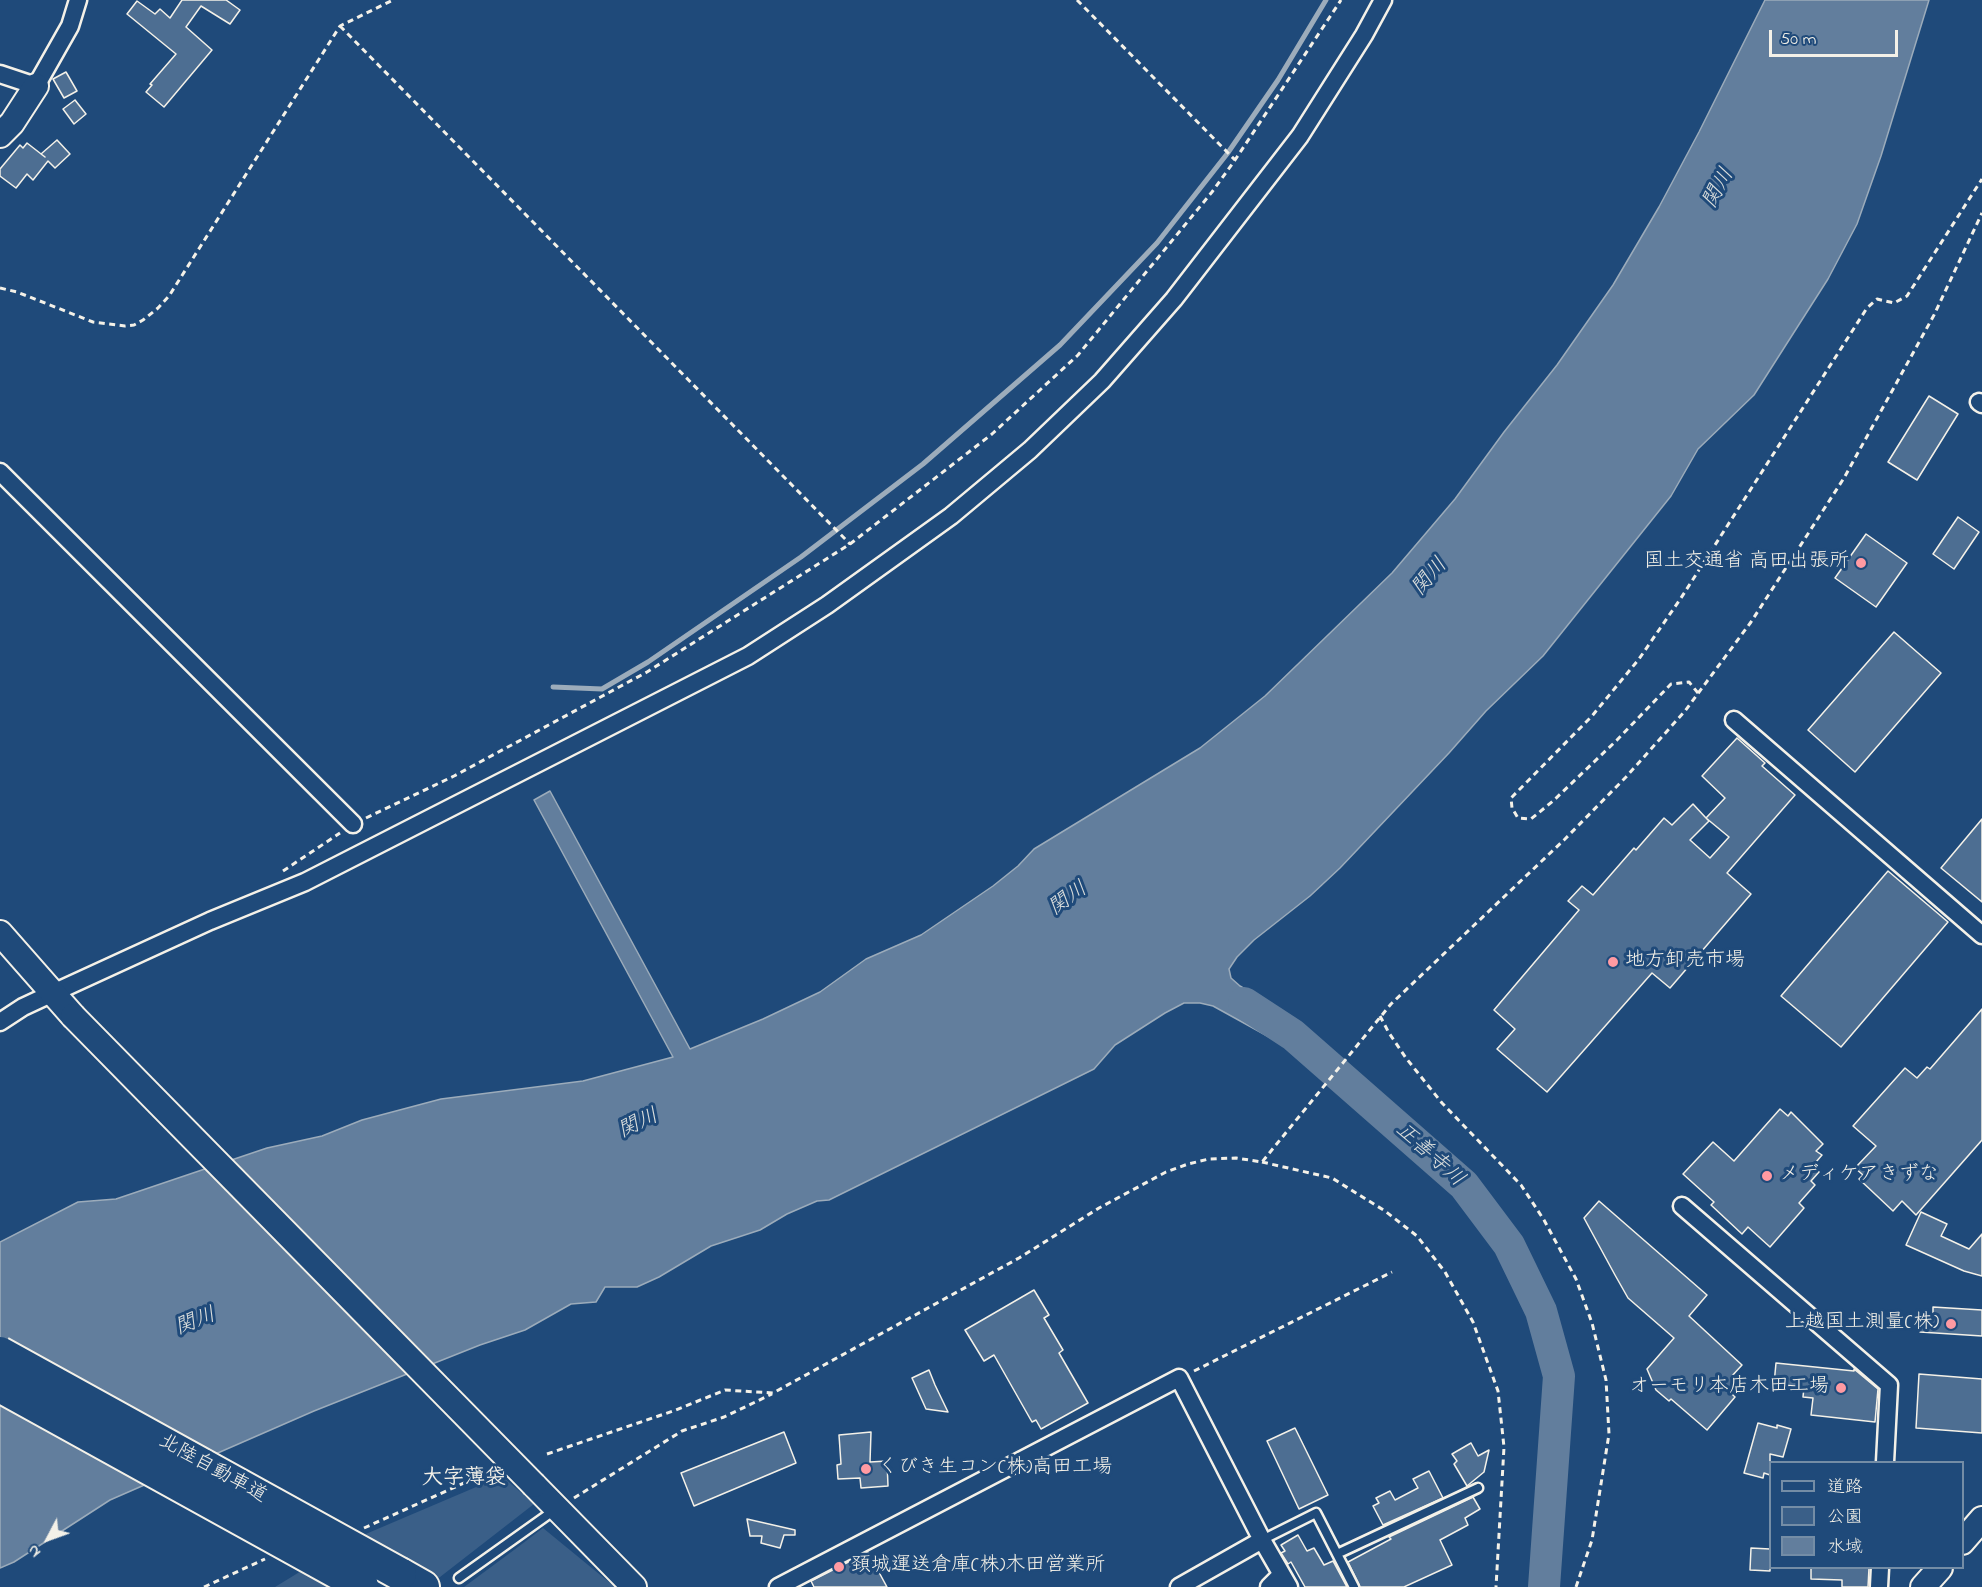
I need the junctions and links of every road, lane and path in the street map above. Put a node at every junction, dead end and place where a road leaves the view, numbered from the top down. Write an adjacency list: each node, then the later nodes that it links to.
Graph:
1 (78, 0): 8 (street)
2 (393, 0): 6 (path)
3 (1077, 0): 10 (path)
4 (1341, 0): 10 (path)
5 (1383, 0): 22 (street)
6 (340, 26): 13 (path); 15 (path)
7 (0, 74): 8 (street)
8 (36, 86): 9 (street)
9 (0, 135)
10 (1236, 160): 15 (path)
11 (1982, 179): 16 (path)
12 (1982, 213): 16 (path)
13 (0, 288)
14 (0, 472): 18 (street)
15 (850, 544): 18 (path)
16 (1698, 693): 23 (path)
17 (1734, 720): 21 (street)
18 (352, 824): 19 (path)
19 (276, 876)
20 (0, 933): 22 (street)
21 (1982, 935)
22 (53, 993): 24 (street); 36 (street, bridge)
23 (1380, 1016): 25 (path); 56 (path)
24 (0, 1022)
25 (1262, 1162): 31 (path); 55 (path)
26 (1682, 1206): 33 (street)
27 (1392, 1272): 29 (path)
28 (0, 1353): 46 (highway, 北陸自動車道, bridge)
29 (1179, 1378): 39 (street); 51 (street)
30 (0, 1386): 49 (highway, 北陸自動車道, bridge)
31 (773, 1393): 32 (path); 36 (path)
32 (547, 1454)
33 (1885, 1461)
34 (484, 1474): 38 (path)
35 (1478, 1488): 41 (lane)
36 (557, 1508): 45 (lane); 50 (street)
37 (1982, 1519): 40 (street)
38 (354, 1532)
39 (1262, 1540): 41 (lane); 47 (street); 52 (street)
40 (1964, 1540)
41 (1337, 1554): 54 (lane)
42 (267, 1559): 48 (path)
43 (1880, 1569): 57 (street)
44 (1939, 1569): 58 (street)
45 (459, 1578)
46 (411, 1580)
47 (1285, 1581): 53 (street)
48 (204, 1587)
49 (363, 1587)
50 (634, 1587)
51 (778, 1587)
52 (1179, 1587)
53 (1269, 1587)
54 (1354, 1587)
55 (1496, 1587)
56 (1576, 1587)
57 (1879, 1587)
58 (1923, 1587)

